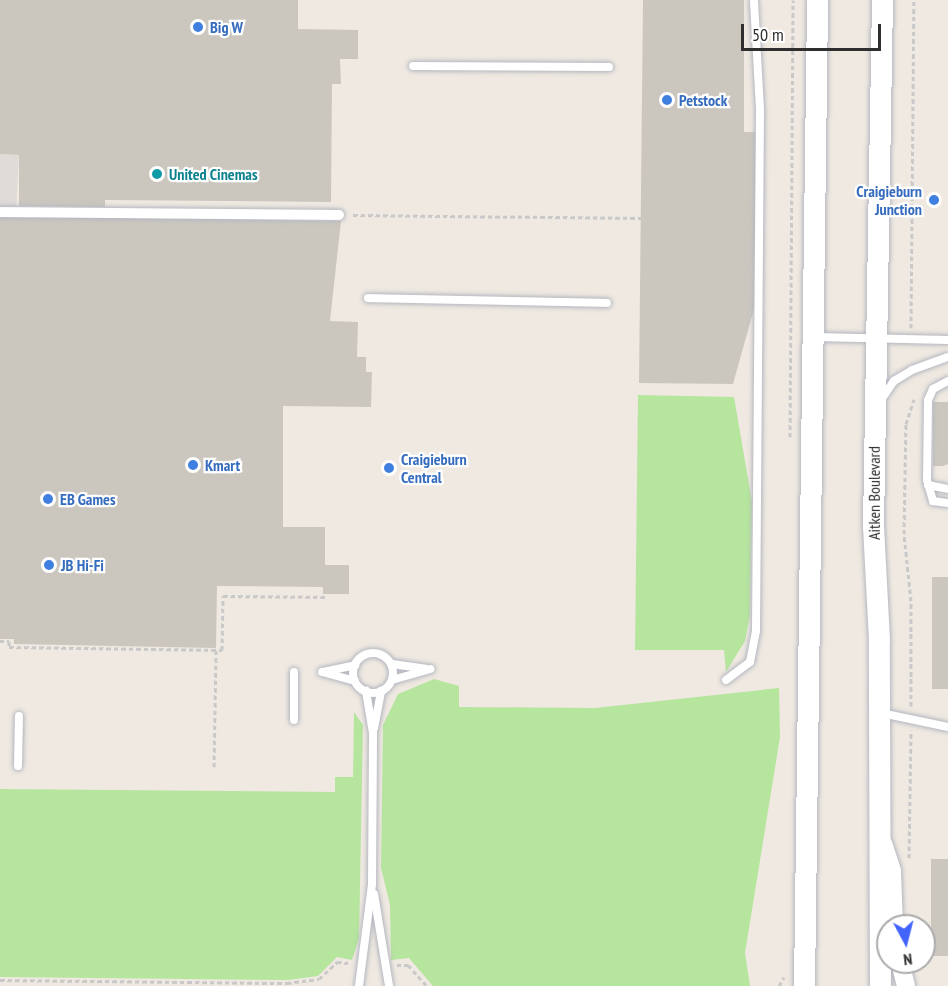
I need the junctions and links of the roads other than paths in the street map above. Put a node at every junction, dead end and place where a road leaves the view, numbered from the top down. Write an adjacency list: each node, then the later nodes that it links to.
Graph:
1 (754, 0): 23 (lane)
2 (817, 0): 10 (main road)
3 (882, 0): 11 (main road, Aitken Boulevard)
4 (413, 66): 5 (lane)
5 (609, 68)
6 (0, 212): 7 (street)
7 (339, 215)
8 (368, 298): 9 (lane)
9 (607, 303)
10 (814, 337): 11 (lane); 36 (main road)
11 (875, 338): 12 (lane); 15 (main road, Aitken Boulevard)
12 (948, 340)
13 (948, 357): 15 (lane)
14 (948, 381): 16 (lane)
15 (874, 413): 27 (main road, Aitken Boulevard)
16 (928, 485): 17 (lane); 18 (lane)
17 (948, 489)
18 (948, 503)
19 (392, 664): 20 (lane); 22 (lane); 22 (lane)
20 (355, 665): 24 (lane); 24 (lane)
21 (294, 672): 29 (lane)
22 (392, 680): 26 (lane)
23 (726, 680)
24 (355, 681): 25 (lane)
25 (366, 691): 26 (lane); 31 (lane)
26 (381, 691): 31 (lane)
27 (880, 712): 30 (lane); 33 (main road, Aitken Boulevard)
28 (19, 716): 32 (lane)
29 (294, 720)
30 (948, 727)
31 (373, 733): 34 (lane)
32 (18, 766)
33 (881, 835): 35 (street); 39 (main road, Aitken Boulevard)
34 (372, 884): 37 (lane); 38 (lane)
35 (893, 914)
36 (803, 983)
37 (359, 986)
38 (388, 986)
39 (880, 986)

